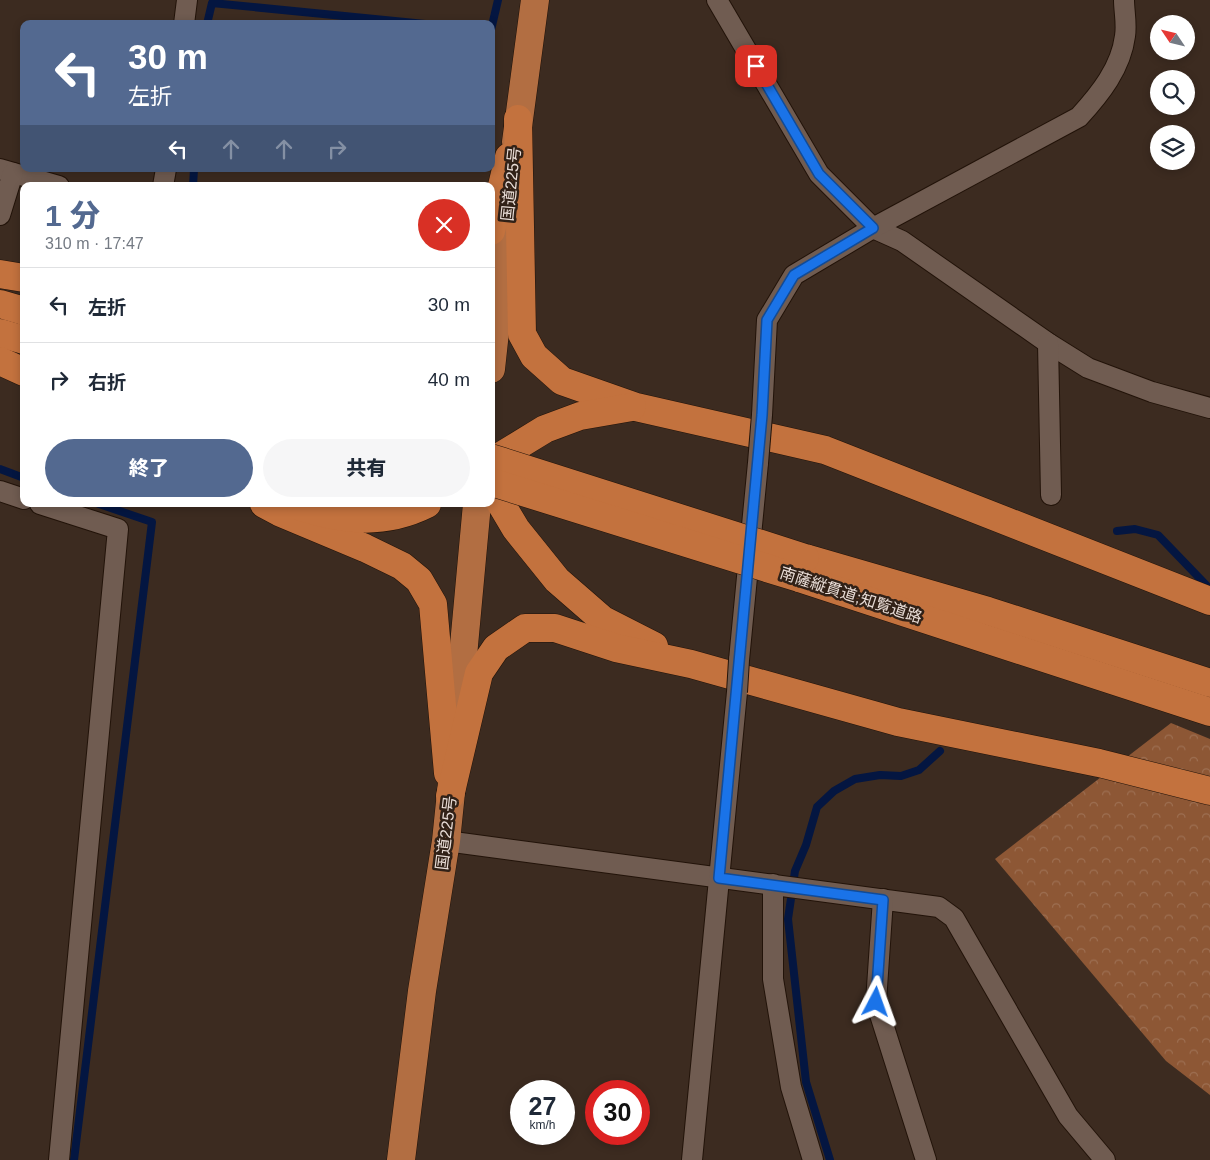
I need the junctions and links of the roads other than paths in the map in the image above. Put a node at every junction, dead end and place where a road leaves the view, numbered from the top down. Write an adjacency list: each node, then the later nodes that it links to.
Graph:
1 (187, 0): 5 (street)
2 (535, 0): 6 (highway, 国道225号)
3 (717, 0): 11 (street)
4 (1124, 0): 11 (street)
5 (184, 20)
6 (518, 119): 9 (highway); 16 (highway, 国道225号); 22 (highway)
7 (7, 171): 8 (street); 10 (street)
8 (45, 182)
9 (495, 214)
10 (0, 215)
11 (873, 228): 19 (street); 44 (street, bridge)
12 (0, 274): 13 (highway)
13 (20, 277)
14 (0, 304): 15 (highway)
15 (20, 310)
16 (495, 332)
17 (0, 333): 18 (highway)
18 (20, 339)
19 (1048, 343): 23 (street); 29 (street)
20 (0, 361): 21 (highway)
21 (20, 370)
22 (636, 407): 24 (highway); 37 (highway)
23 (1210, 408)
24 (495, 458)
25 (495, 461): 36 (highway, 南薩縦貫道;知覧道路, bridge)
26 (495, 483): 36 (highway, 南薩縦貫道;知覧道路, bridge)
27 (0, 491): 30 (street)
28 (495, 494): 38 (highway)
29 (1051, 495)
30 (20, 497)
31 (50, 507): 47 (street)
32 (270, 507): 42 (highway)
33 (304, 507): 34 (highway)
34 (421, 507)
35 (477, 507): 42 (highway, 国道225号)
36 (802, 568): 39 (highway, 南薩縦貫道;知覧道路); 40 (highway, 南薩縦貫道;知覧道路)
37 (1210, 600)
38 (691, 664): 41 (highway); 42 (highway)
39 (1210, 683)
40 (1210, 712)
41 (1210, 791)
42 (450, 796): 43 (highway, 国道225号)
43 (446, 841): 44 (street); 48 (highway, 国道225号)
44 (719, 878): 45 (street); 49 (street)
45 (787, 887): 46 (street); 50 (street)
46 (883, 900): 51 (street); 52 (street)
47 (59, 1160)
48 (401, 1160)
49 (692, 1160)
50 (813, 1160)
51 (926, 1160)
52 (1105, 1160)

